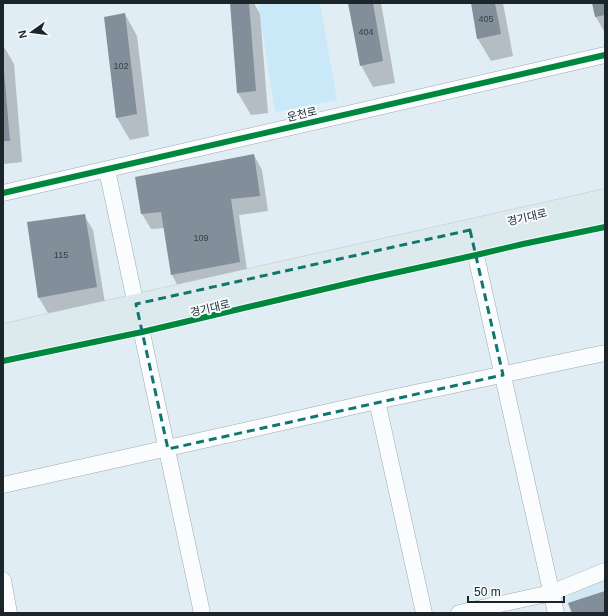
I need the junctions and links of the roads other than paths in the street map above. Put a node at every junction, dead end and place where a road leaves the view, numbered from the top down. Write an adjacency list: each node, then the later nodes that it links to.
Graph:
1 (605, 54): 2 (street, 운천로)
2 (107, 170): 3 (street, 운천로); 7 (street)
3 (3, 193)
4 (605, 200): 6 (main road, 경기대로)
5 (605, 219): 6 (main road, 경기대로)
6 (472, 239): 7 (main road, 경기대로); 11 (street)
7 (138, 314): 8 (main road, 경기대로); 10 (main road, 경기대로); 13 (street)
8 (3, 334)
9 (605, 353): 11 (street)
10 (3, 354)
11 (502, 375): 12 (street); 17 (street)
12 (377, 401): 13 (street); 20 (street)
13 (168, 449): 14 (street); 19 (street)
14 (3, 485)
15 (605, 571): 17 (street)
16 (3, 580): 18 (street)
17 (551, 593): 21 (street); 22 (street)
18 (10, 613)
19 (202, 613)
20 (424, 613)
21 (459, 613)
22 (556, 613)

